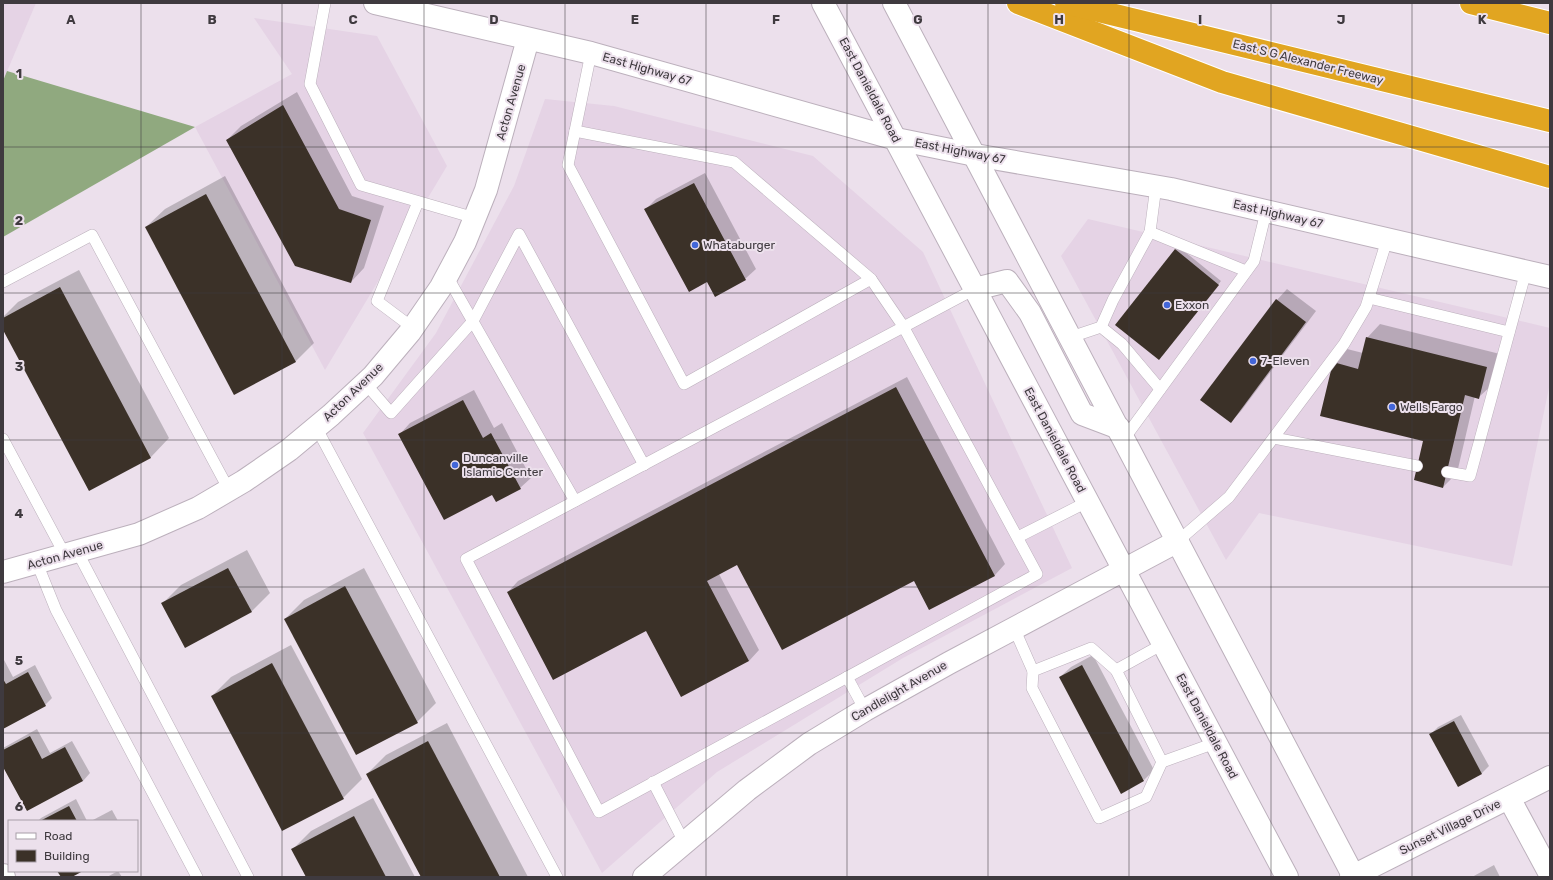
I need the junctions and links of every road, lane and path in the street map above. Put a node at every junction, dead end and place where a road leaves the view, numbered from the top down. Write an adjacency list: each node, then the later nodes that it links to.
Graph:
1 (325, 3): 17 (lane)
2 (375, 3): 9 (main road, East Highway 67)
3 (823, 3): 13 (main road, East Danieldale Road)
4 (894, 3): 14 (main road)
5 (1018, 3): 15 (highway)
6 (1066, 3): 11 (highway, East S G Alexander Freeway)
7 (1471, 3): 8 (highway)
8 (1550, 23)
9 (528, 39): 10 (main road, East Highway 67); 19 (main road, Acton Avenue)
10 (591, 53): 12 (lane); 13 (main road, East Highway 67)
11 (1550, 121)
12 (575, 131): 26 (lane); 26 (lane)
13 (896, 139): 14 (main road, East Highway 67); 28 (main road, East Danieldale Road)
14 (975, 155): 16 (main road, East Highway 67); 35 (main road)
15 (1550, 177)
16 (1156, 186): 18 (main road, East Highway 67); 20 (lane)
17 (418, 202): 19 (lane); 33 (lane)
18 (1266, 212): 21 (main road, East Highway 67); 22 (lane)
19 (475, 218): 24 (main road, Acton Avenue)
20 (1150, 232): 22 (lane); 32 (lane)
21 (1387, 240): 23 (main road, East Highway 67); 29 (lane)
22 (1246, 271): 37 (lane)
23 (1526, 272): 25 (main road, East Highway 67); 34 (lane)
24 (447, 276): 30 (lane); 33 (main road, Acton Avenue)
25 (1550, 277)
26 (871, 279): 31 (lane)
27 (3, 282): 45 (lane)
28 (975, 289): 31 (lane); 39 (main road); 47 (main road, East Danieldale Road)
29 (1369, 298): 34 (lane); 40 (lane)
30 (473, 321): 36 (lane); 42 (lane); 46 (lane)
31 (904, 326): 42 (lane); 48 (lane)
32 (1101, 327): 35 (lane); 37 (lane)
33 (412, 328): 36 (main road, Acton Avenue)
34 (1509, 332): 44 (lane)
35 (1071, 337): 39 (main road)
36 (365, 383): 38 (main road, Acton Avenue)
37 (1160, 389): 39 (lane)
38 (316, 427): 45 (main road, Acton Avenue); 70 (lane)
39 (1122, 434): 49 (main road)
40 (1274, 438): 43 (lane); 49 (lane)
41 (3, 439): 50 (lane)
42 (644, 465): 46 (lane)
43 (1417, 466)
44 (1447, 472)
45 (229, 490): 50 (main road, Acton Avenue)
46 (575, 501): 63 (lane)
47 (1088, 502): 48 (lane); 52 (main road, East Danieldale Road)
48 (1018, 538): 58 (lane)
49 (1178, 541): 52 (main road, Candlelight Avenue); 67 (main road)
50 (71, 553): 51 (main road, Acton Avenue); 69 (lane)
51 (37, 563): 53 (main road, Acton Avenue); 68 (lane)
52 (1124, 569): 54 (main road, Candlelight Avenue); 55 (main road, East Danieldale Road)
53 (3, 572)
54 (1014, 628): 57 (lane); 59 (main road, Candlelight Avenue)
55 (1163, 644): 56 (lane); 60 (main road, East Danieldale Road)
56 (1116, 670): 57 (lane); 61 (lane)
57 (1033, 671): 61 (lane)
58 (847, 677): 59 (lane); 63 (lane)
59 (865, 710): 65 (main road, Candlelight Avenue)
60 (1215, 743): 61 (lane); 72 (main road, East Danieldale Road)
61 (1162, 762)
62 (1550, 777): 64 (main road, Sunset Village Drive)
63 (653, 782): 65 (lane)
64 (1509, 798): 66 (main road); 67 (main road, Sunset Village Drive)
65 (684, 842): 71 (main road, Candlelight Avenue)
66 (1550, 874)
67 (1353, 876)
68 (197, 877)
69 (248, 877)
70 (557, 877)
71 (644, 877)
72 (1287, 877)

